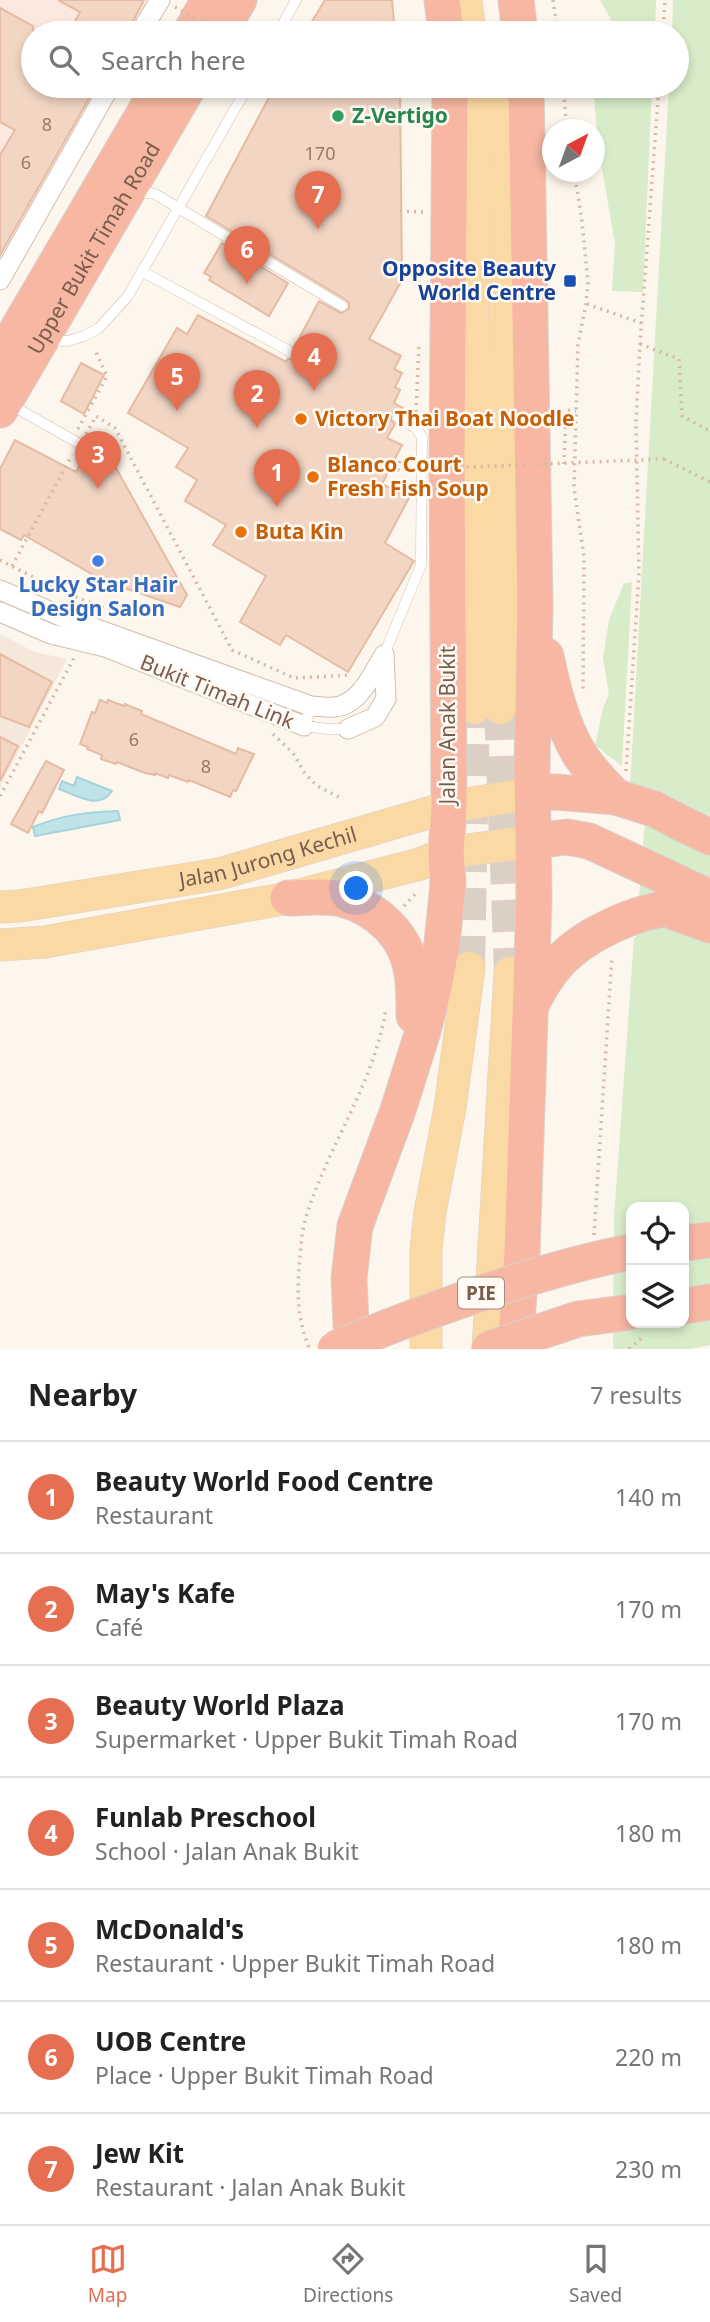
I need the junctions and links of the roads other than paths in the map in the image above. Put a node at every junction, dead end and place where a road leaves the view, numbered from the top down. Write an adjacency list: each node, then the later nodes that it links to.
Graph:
1 (209, 0): 8 (highway)
2 (239, 0): 9 (highway)
3 (296, 0): 10 (lane)
4 (442, 0): 11 (highway)
5 (466, 0): 12 (main road)
6 (499, 0): 13 (main road)
7 (516, 0): 14 (highway)
8 (175, 13)
9 (228, 21)
10 (285, 21)
11 (445, 21)
12 (469, 21)
13 (502, 21)
14 (519, 21)
15 (103, 98): 26 (street)
16 (153, 98): 30 (highway, Upper Bukit Timah Road)
17 (182, 98): 23 (highway, Upper Bukit Timah Road)
18 (241, 98): 24 (lane)
19 (450, 98): 45 (highway, Jalan Anak Bukit)
20 (475, 98): 21 (main road, Jalan Anak Bukit)
21 (507, 98)
22 (526, 98): 35 (highway)
23 (129, 189): 24 (lane); 28 (highway, Upper Bukit Timah Road)
24 (178, 209): 25 (lane); 27 (lane)
25 (143, 272): 28 (lane); 29 (lane)
26 (0, 279)
27 (342, 306)
28 (40, 340): 31 (highway, Upper Bukit Timah Road)
29 (292, 352)
30 (0, 359)
31 (2, 405): 33 (lane)
32 (398, 417): 38 (lane, Bukit Timah Link)
33 (76, 442)
34 (0, 590): 37 (street, Bukit Timah Link)
35 (535, 605): 43 (highway); 44 (highway)
36 (0, 612): 37 (street, Bukit Timah Link)
37 (108, 640): 39 (street, Bukit Timah Link)
38 (384, 655): 40 (street, Bukit Timah Link); 42 (street, Bukit Timah Link)
39 (217, 681): 40 (street, Bukit Timah Link); 41 (street, Bukit Timah Link)
40 (311, 706): 41 (lane)
41 (304, 726): 42 (lane, Bukit Timah Link)
42 (348, 729)
43 (533, 793): 44 (highway); 45 (main road, Jalan Jurong Kechil); 47 (highway)
44 (616, 797): 46 (highway, bridge)
45 (449, 807): 48 (highway, Jalan Anak Bukit); 51 (main road, Jalan Jurong Kechil)
46 (696, 830)
47 (534, 841): 48 (main road, Jalan Jurong Kechil); 50 (highway, bridge); 56 (highway)
48 (446, 853): 49 (main road, Jalan Jurong Kechil); 57 (highway, Jalan Anak Bukit)
49 (288, 898): 53 (main road, Jalan Jurong Kechil); 57 (highway)
50 (710, 898)
51 (0, 907)
52 (710, 925): 56 (highway, bridge)
53 (0, 945)
54 (469, 968): 66 (main road)
55 (510, 973): 67 (main road)
56 (530, 1007): 68 (highway)
57 (416, 1051): 65 (highway, Jalan Anak Bukit)
58 (710, 1240): 59 (highway)
59 (689, 1242)
60 (626, 1253): 64 (highway, PIE, bridge)
61 (710, 1302): 62 (highway)
62 (689, 1305)
63 (626, 1313): 67 (highway, bridge)
64 (335, 1349)
65 (356, 1349)
66 (426, 1349)
67 (488, 1349)
68 (515, 1349)

